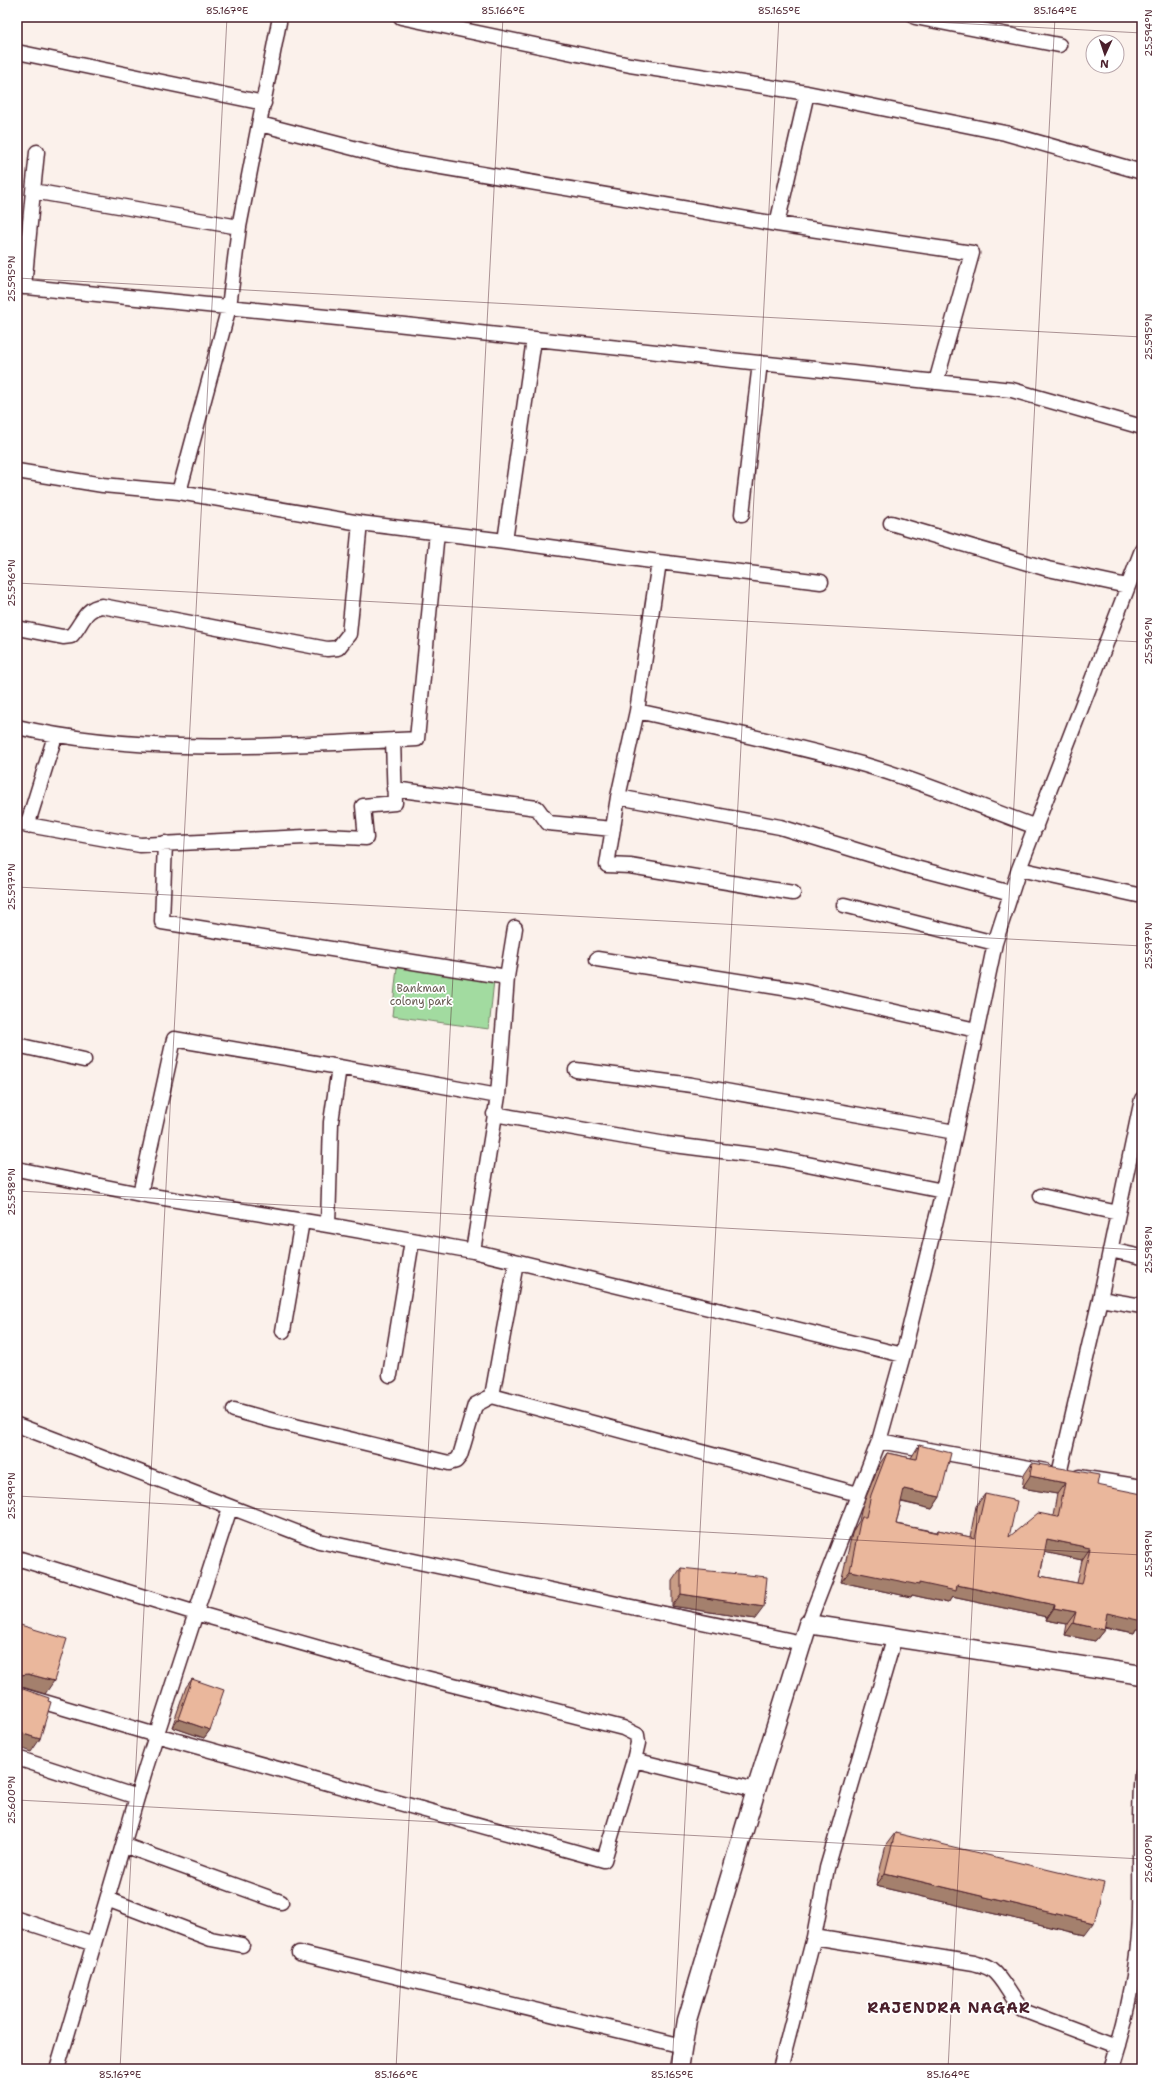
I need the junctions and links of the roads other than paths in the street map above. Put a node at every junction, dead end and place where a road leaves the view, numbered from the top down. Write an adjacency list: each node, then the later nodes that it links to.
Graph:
1 (280, 17): 7 (street)
2 (401, 17): 6 (street)
3 (915, 17): 4 (street)
4 (1059, 45)
5 (17, 52): 7 (street)
6 (807, 93): 10 (street); 12 (street)
7 (264, 103): 8 (street)
8 (260, 124): 12 (street); 13 (street)
9 (37, 152): 11 (street)
10 (1142, 172)
11 (33, 191): 13 (street); 14 (street)
12 (777, 224): 18 (street)
13 (240, 227): 15 (street)
14 (20, 286): 15 (street)
15 (229, 307): 16 (street); 21 (street)
16 (534, 339): 17 (street); 26 (street)
17 (760, 364): 18 (street); 22 (street)
18 (936, 382): 19 (street)
19 (1142, 427)
20 (17, 471): 21 (street)
21 (179, 492): 23 (street)
22 (742, 514)
23 (360, 523): 25 (street); 32 (street)
24 (891, 523): 31 (street)
25 (437, 532): 26 (street); 36 (street)
26 (505, 541): 28 (street)
27 (1142, 550): 29 (street)
28 (658, 562): 30 (street); 33 (street)
29 (1138, 570): 31 (street)
30 (821, 582)
31 (1127, 586): 40 (street)
32 (17, 628)
33 (637, 711): 38 (street); 40 (street)
34 (17, 727): 35 (street)
35 (56, 736): 36 (street); 39 (street)
36 (393, 740): 37 (street)
37 (394, 789): 41 (street); 42 (street)
38 (618, 797): 41 (street); 45 (street)
39 (22, 824): 42 (street)
40 (1036, 828): 43 (street)
41 (613, 829): 44 (street)
42 (165, 843): 51 (street)
43 (1019, 869): 45 (street); 46 (street)
44 (793, 893)
45 (1011, 893): 49 (street)
46 (1142, 896)
47 (844, 905): 49 (street)
48 (515, 928): 51 (street)
49 (995, 943): 52 (street)
50 (597, 959): 52 (street)
51 (507, 977): 57 (street)
52 (976, 1030): 60 (street)
53 (17, 1045): 54 (street)
54 (84, 1060)
55 (339, 1067): 57 (street); 63 (street); 67 (street)
56 (576, 1070): 60 (street)
57 (498, 1096): 59 (street)
58 (1142, 1099): 65 (street)
59 (494, 1114): 62 (street); 70 (street)
60 (955, 1132): 62 (street)
61 (17, 1169): 63 (street)
62 (943, 1191): 76 (street)
63 (140, 1194): 66 (street)
64 (1041, 1196): 65 (street)
65 (1118, 1214): 69 (street)
66 (302, 1221): 67 (street); 75 (street)
67 (328, 1225): 68 (street)
68 (412, 1241): 70 (street); 77 (street)
69 (1110, 1250): 71 (street); 73 (street)
70 (473, 1251): 72 (street)
71 (1142, 1257)
72 (516, 1263): 76 (street); 78 (street)
73 (1100, 1299): 74 (street); 82 (street)
74 (1142, 1306)
75 (283, 1331)
76 (903, 1355): 81 (street)
77 (390, 1375)
78 (492, 1396): 79 (street); 84 (street)
79 (234, 1410)
80 (17, 1425): 85 (street)
81 (879, 1441): 82 (street); 84 (street)
82 (1059, 1474): 83 (street)
83 (1142, 1487)
84 (858, 1494): 88 (street)
85 (230, 1508): 87 (street); 90 (street)
86 (17, 1558): 87 (street)
87 (196, 1613): 93 (street); 95 (street)
88 (808, 1624): 89 (street); 90 (street)
89 (895, 1636): 91 (street); 103 (street)
90 (802, 1643): 97 (street)
91 (1142, 1675)
92 (17, 1694): 93 (street)
93 (156, 1735): 95 (street); 98 (street)
94 (17, 1758): 98 (street)
95 (634, 1760): 97 (street)
96 (1142, 1772): 108 (street)
97 (756, 1790): 107 (street)
98 (137, 1797): 99 (street)
99 (123, 1845): 100 (street); 101 (street)
100 (107, 1899): 104 (street); 105 (street)
101 (281, 1902)
102 (17, 1919): 104 (street)
103 (814, 1937): 108 (street); 111 (street)
104 (94, 1944): 109 (street)
105 (242, 1945)
106 (299, 1953): 107 (street)
107 (683, 2046): 110 (street)
108 (1118, 2046): 112 (street)
109 (57, 2069)
110 (678, 2069)
111 (780, 2069)
112 (1111, 2069)

